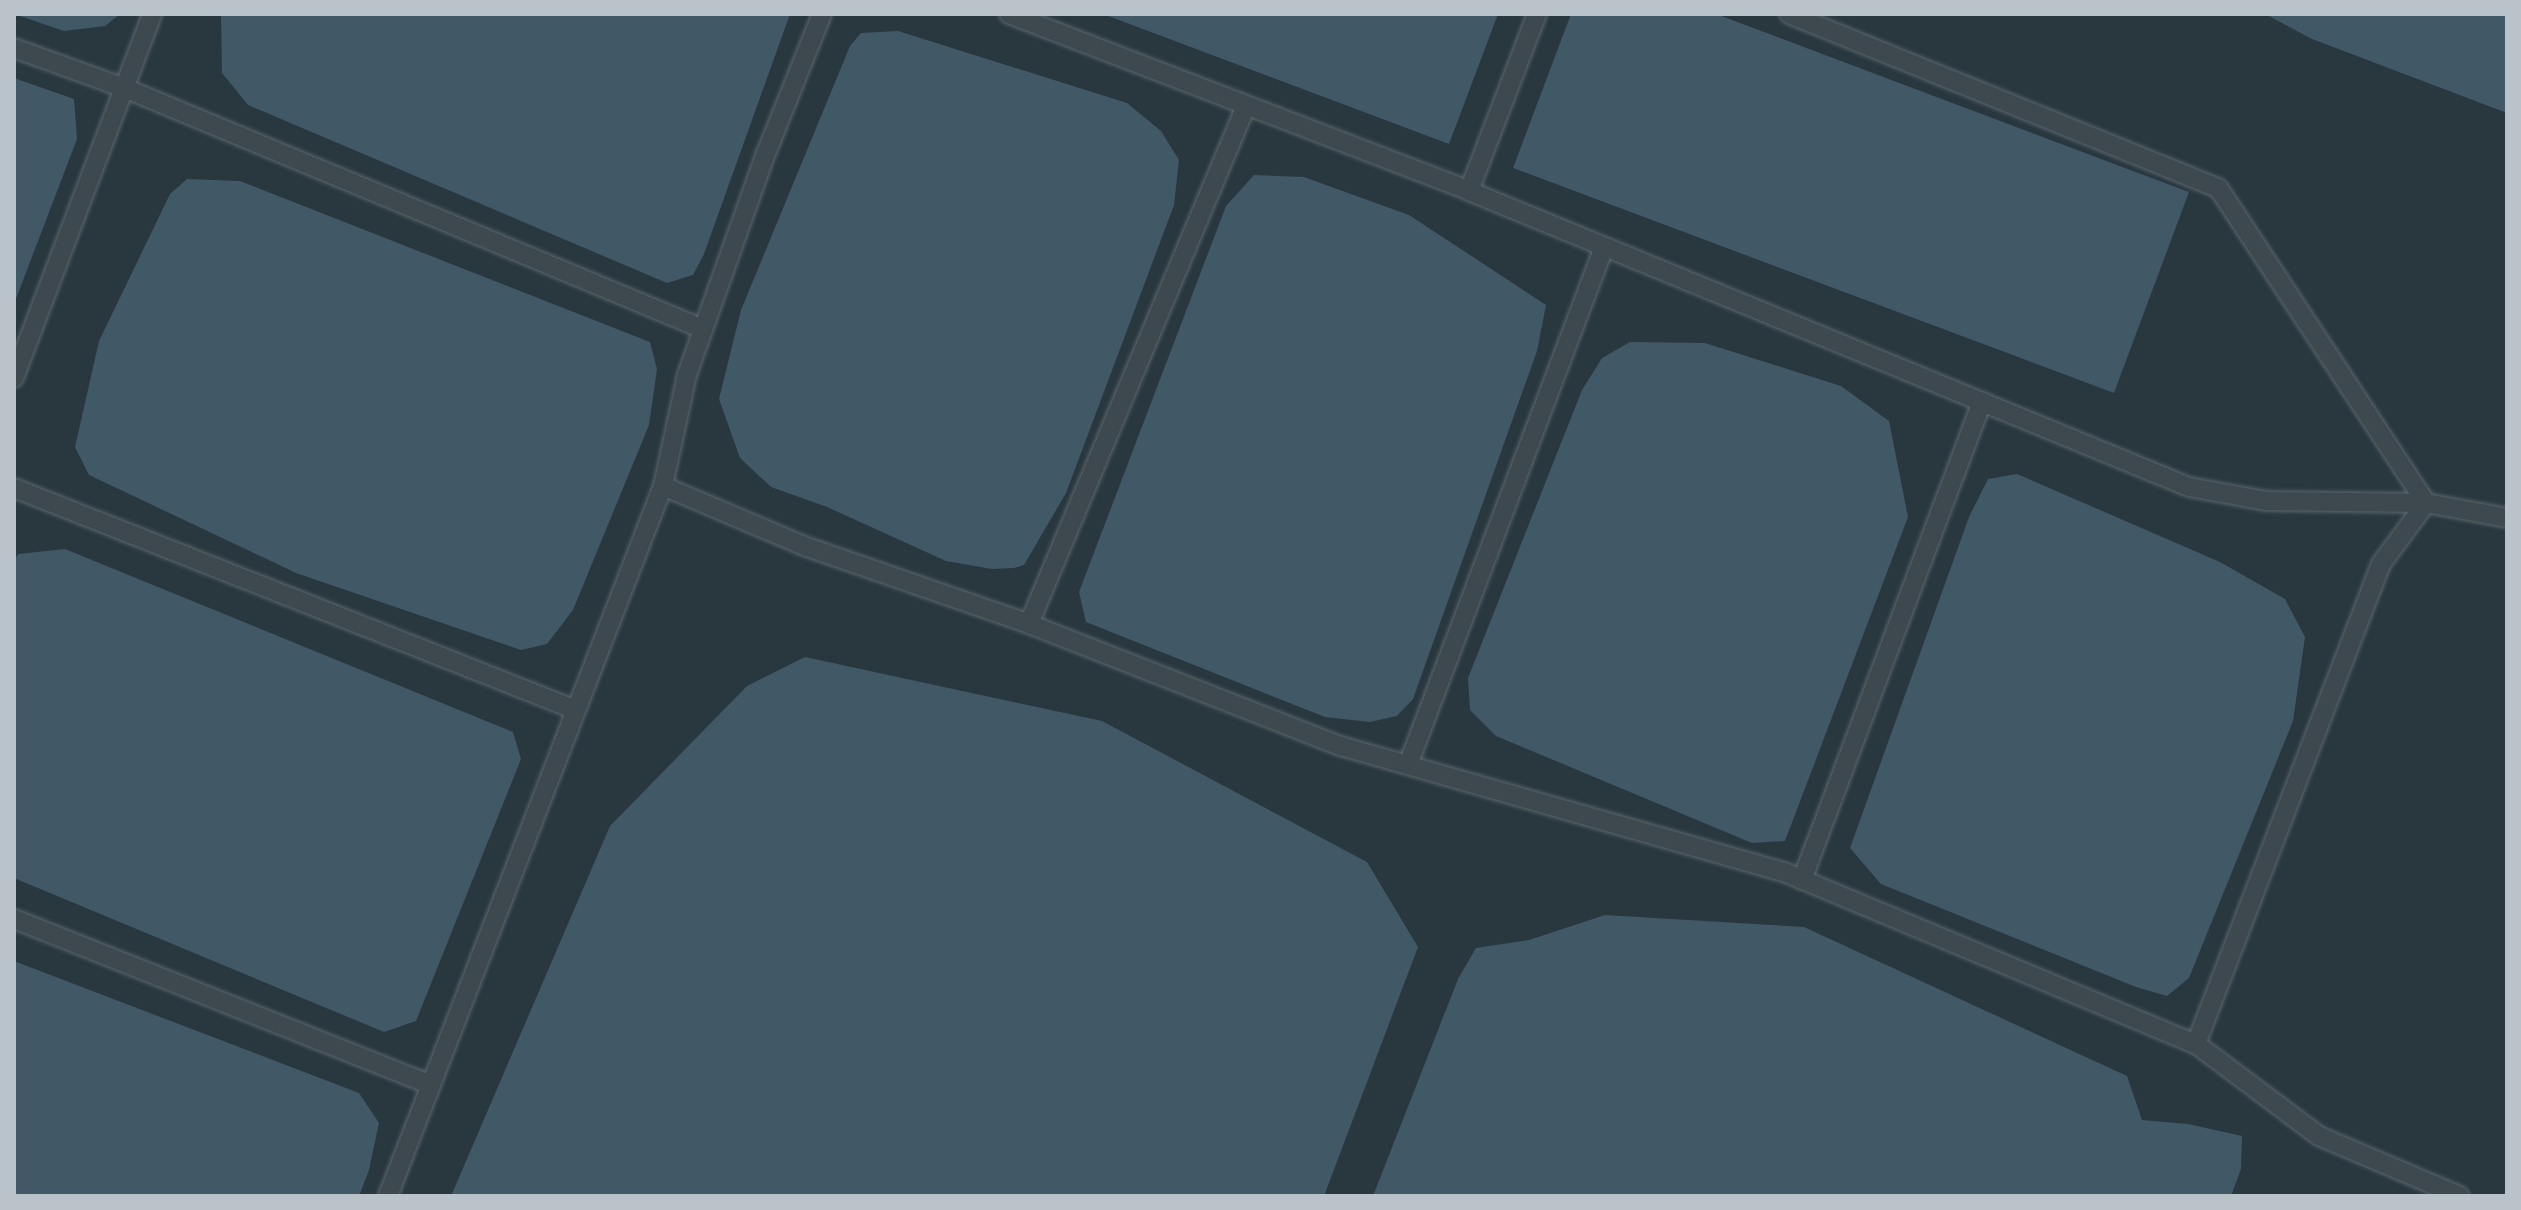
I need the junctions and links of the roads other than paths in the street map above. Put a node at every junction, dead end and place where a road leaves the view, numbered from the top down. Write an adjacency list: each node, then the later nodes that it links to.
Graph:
1 (152, 14): 7 (lane)
2 (822, 14): 11 (lane)
3 (1009, 14): 8 (lane)
4 (1537, 14): 9 (lane)
5 (1796, 15): 16 (lane)
6 (14, 48): 7 (lane)
7 (122, 87): 11 (lane); 12 (lane)
8 (1246, 106): 9 (lane); 18 (lane)
9 (1469, 191): 10 (lane)
10 (1604, 247): 13 (lane); 20 (lane)
11 (703, 329): 14 (lane)
12 (14, 378)
13 (1982, 402): 16 (lane); 21 (lane)
14 (663, 486): 18 (lane); 19 (lane)
15 (14, 488): 19 (lane)
16 (2426, 503): 17 (lane); 23 (lane)
17 (2507, 518)
18 (1029, 624): 20 (lane)
19 (576, 710): 24 (lane)
20 (1408, 765): 21 (lane)
21 (1802, 880): 23 (lane)
22 (14, 919): 24 (lane)
23 (2196, 1044): 26 (lane)
24 (431, 1085): 25 (lane)
25 (388, 1196)
26 (2460, 1196)

